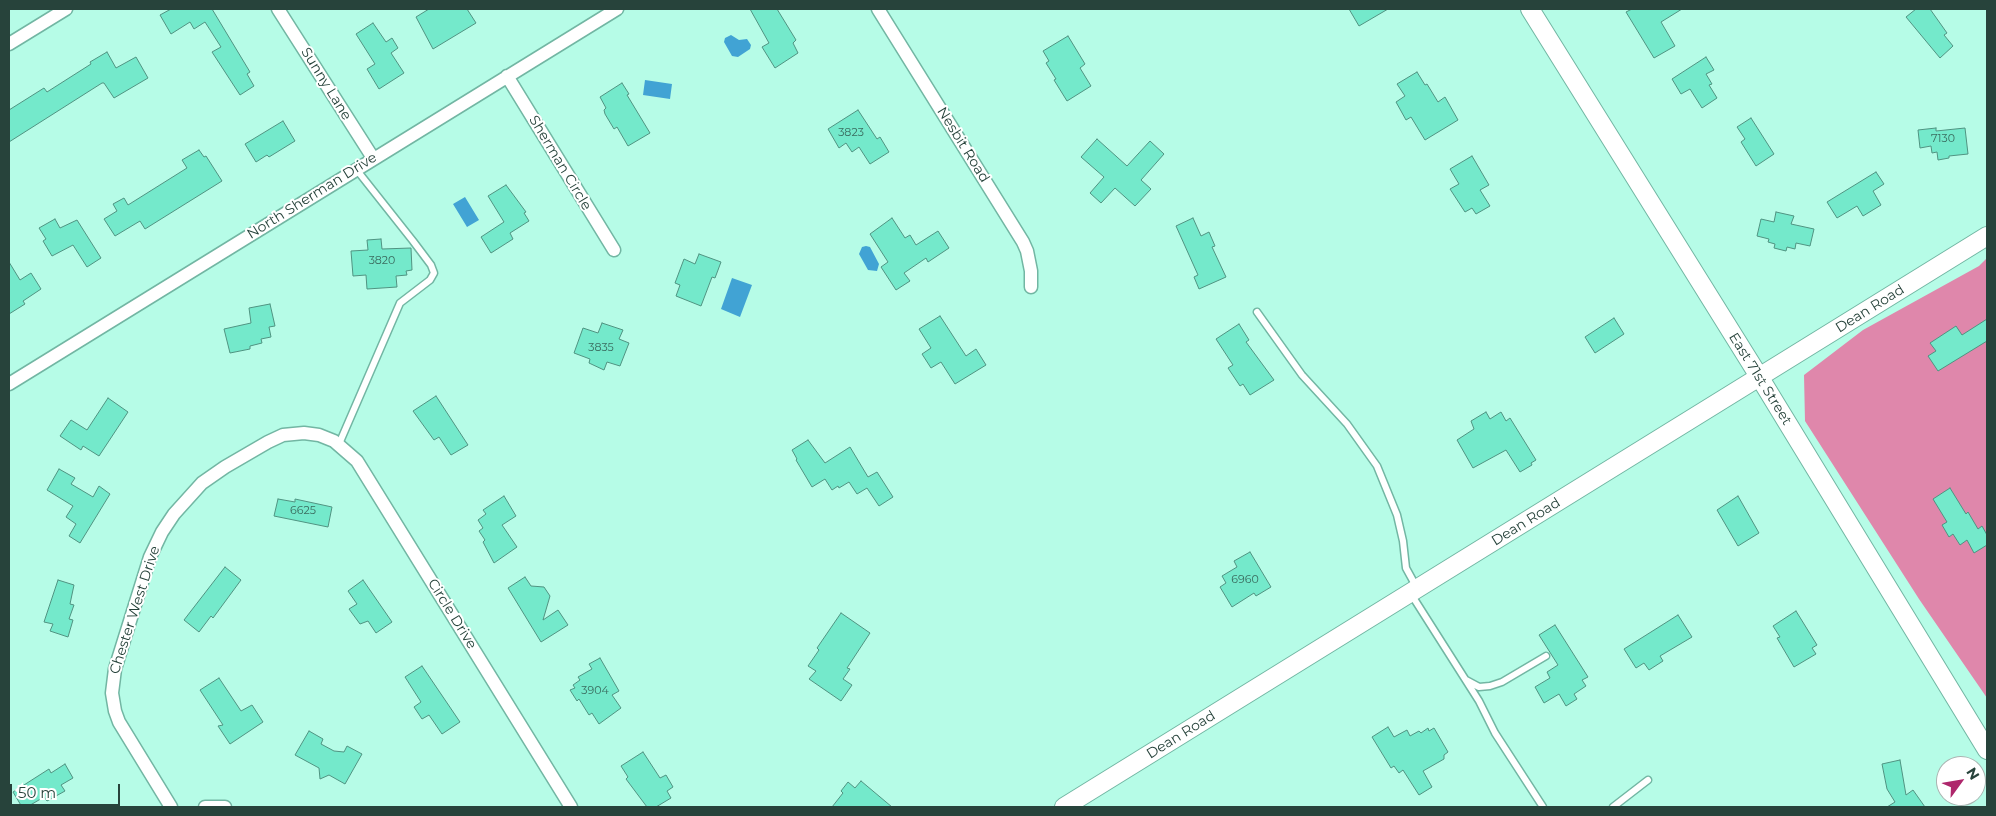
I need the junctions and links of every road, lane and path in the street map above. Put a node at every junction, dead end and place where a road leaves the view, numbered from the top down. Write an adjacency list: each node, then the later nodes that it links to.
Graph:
1 (66, 9): 6 (street)
2 (278, 9): 8 (street, Sunny Lane)
3 (617, 9): 7 (street, North Sherman Drive)
4 (878, 9): 12 (street, Nesbit Road)
5 (1530, 9): 14 (street, East 71st Street)
6 (9, 44)
7 (507, 76): 8 (street, North Sherman Drive); 11 (street, Sherman Circle)
8 (373, 158): 9 (street, North Sherman Drive)
9 (356, 169): 15 (street, North Sherman Drive); 17 (lane)
10 (1987, 236): 14 (street, Dean Road)
11 (614, 250)
12 (1031, 287)
13 (1257, 312): 18 (lane)
14 (1760, 378): 18 (street, Dean Road); 21 (street, East 71st Street)
15 (9, 384)
16 (319, 436): 17 (street, Circle Drive); 23 (street, Chester West Drive)
17 (339, 444): 26 (street, Circle Drive)
18 (1414, 591): 20 (lane); 27 (street, Dean Road)
19 (1546, 656): 20 (lane)
20 (1465, 680): 28 (lane)
21 (1987, 750)
22 (1648, 780): 29 (lane)
23 (171, 807)
24 (205, 807): 25 (street)
25 (225, 807)
26 (571, 807)
27 (1064, 807)
28 (1543, 807)
29 (1613, 807)

